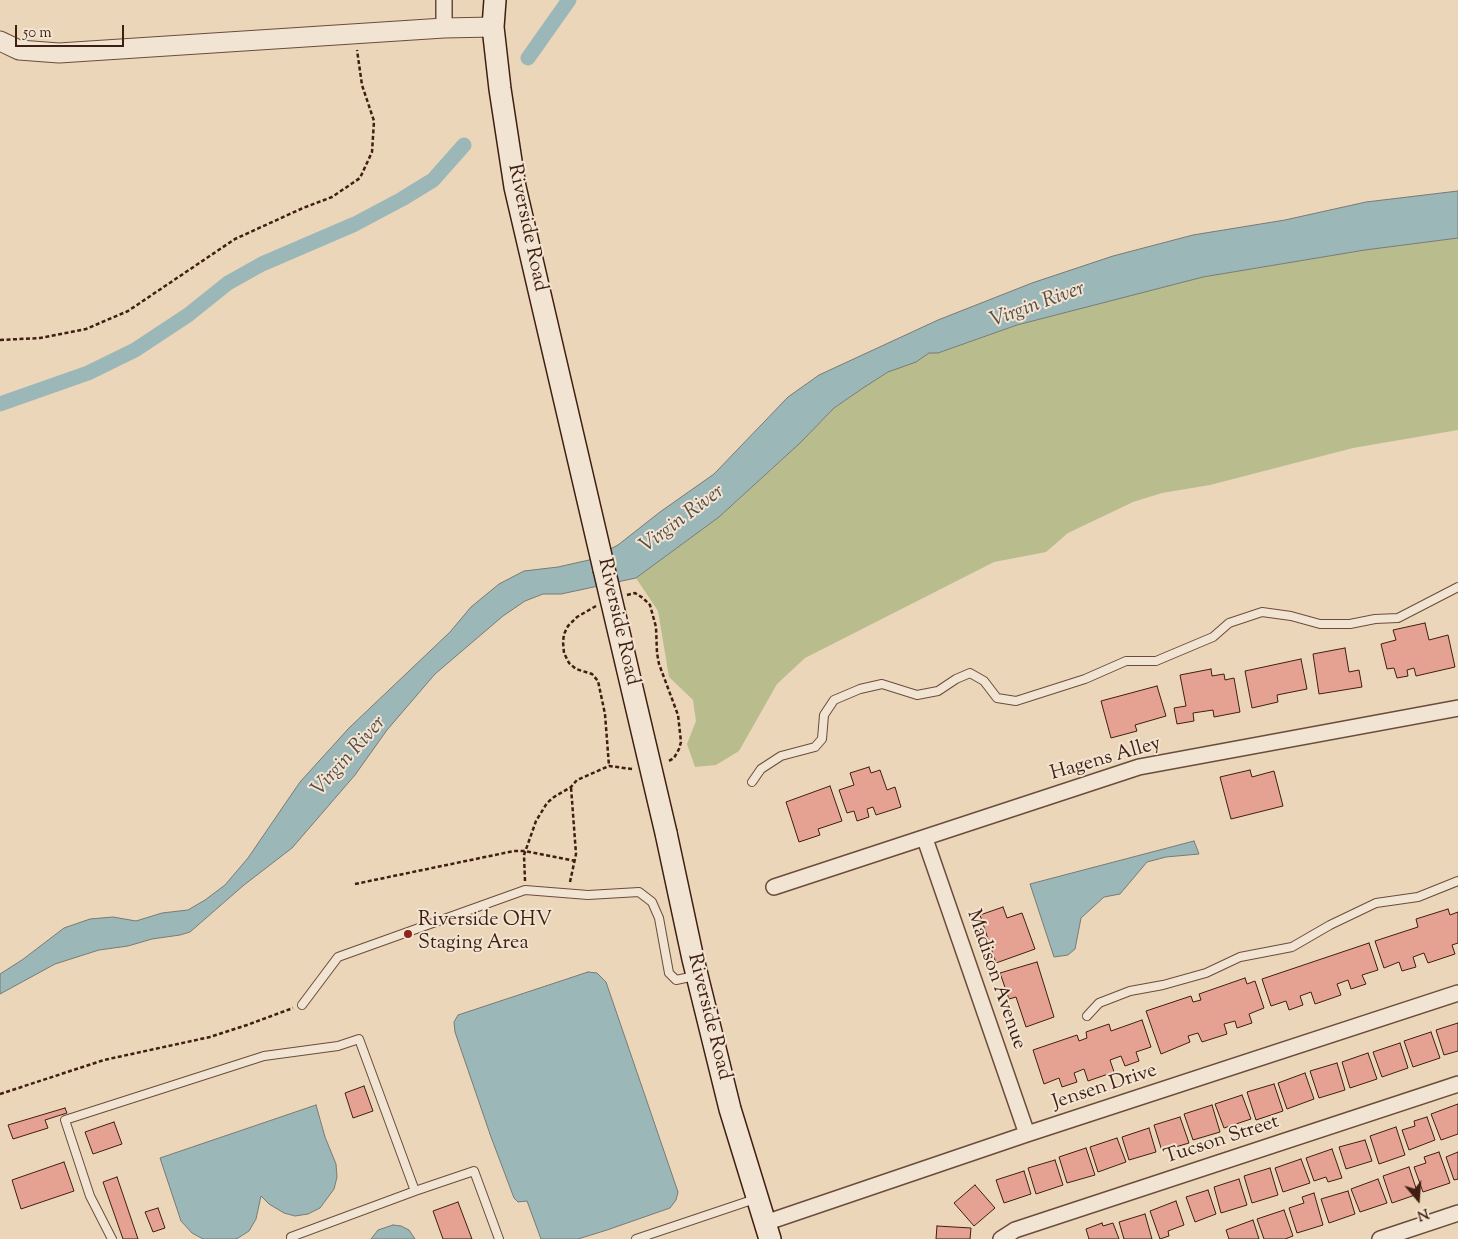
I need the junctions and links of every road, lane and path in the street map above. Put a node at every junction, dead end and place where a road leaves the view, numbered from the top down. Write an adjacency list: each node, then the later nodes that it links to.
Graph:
1 (444, 0): 4 (street)
2 (495, 0): 3 (main road, Riverside Road)
3 (493, 27): 4 (street); 21 (main road, Riverside Road, bridge)
4 (444, 28): 5 (street)
5 (354, 35): 6 (street); 7 (path)
6 (0, 41)
7 (0, 340)
8 (1458, 587): 11 (lane)
9 (1458, 708): 13 (street, Hagens Alley)
10 (609, 766): 12 (path)
11 (752, 782)
12 (570, 787): 14 (path); 15 (path)
13 (925, 839): 18 (street, Hagens Alley); 27 (street, Madison Avenue)
14 (525, 851): 15 (path); 17 (path); 19 (path)
15 (575, 861): 20 (path)
16 (1458, 882): 24 (lane)
17 (355, 884)
18 (774, 887)
19 (525, 890): 20 (lane); 23 (lane)
20 (568, 893): 21 (lane)
21 (697, 976): 29 (main road, Riverside Road)
22 (1458, 993): 27 (street, Jensen Drive)
23 (302, 1005): 26 (path)
24 (1087, 1016)
25 (1458, 1084): 36 (street, Tucson Street)
26 (0, 1094)
27 (1027, 1134): 31 (street, Jensen Drive)
28 (415, 1191): 32 (lane); 33 (lane); 34 (lane)
29 (757, 1199): 31 (main road, Riverside Road); 35 (lane)
30 (1458, 1213): 37 (street)
31 (768, 1231)
32 (112, 1239)
33 (291, 1239)
34 (499, 1239)
35 (636, 1239)
36 (1001, 1239)
37 (1380, 1239)

